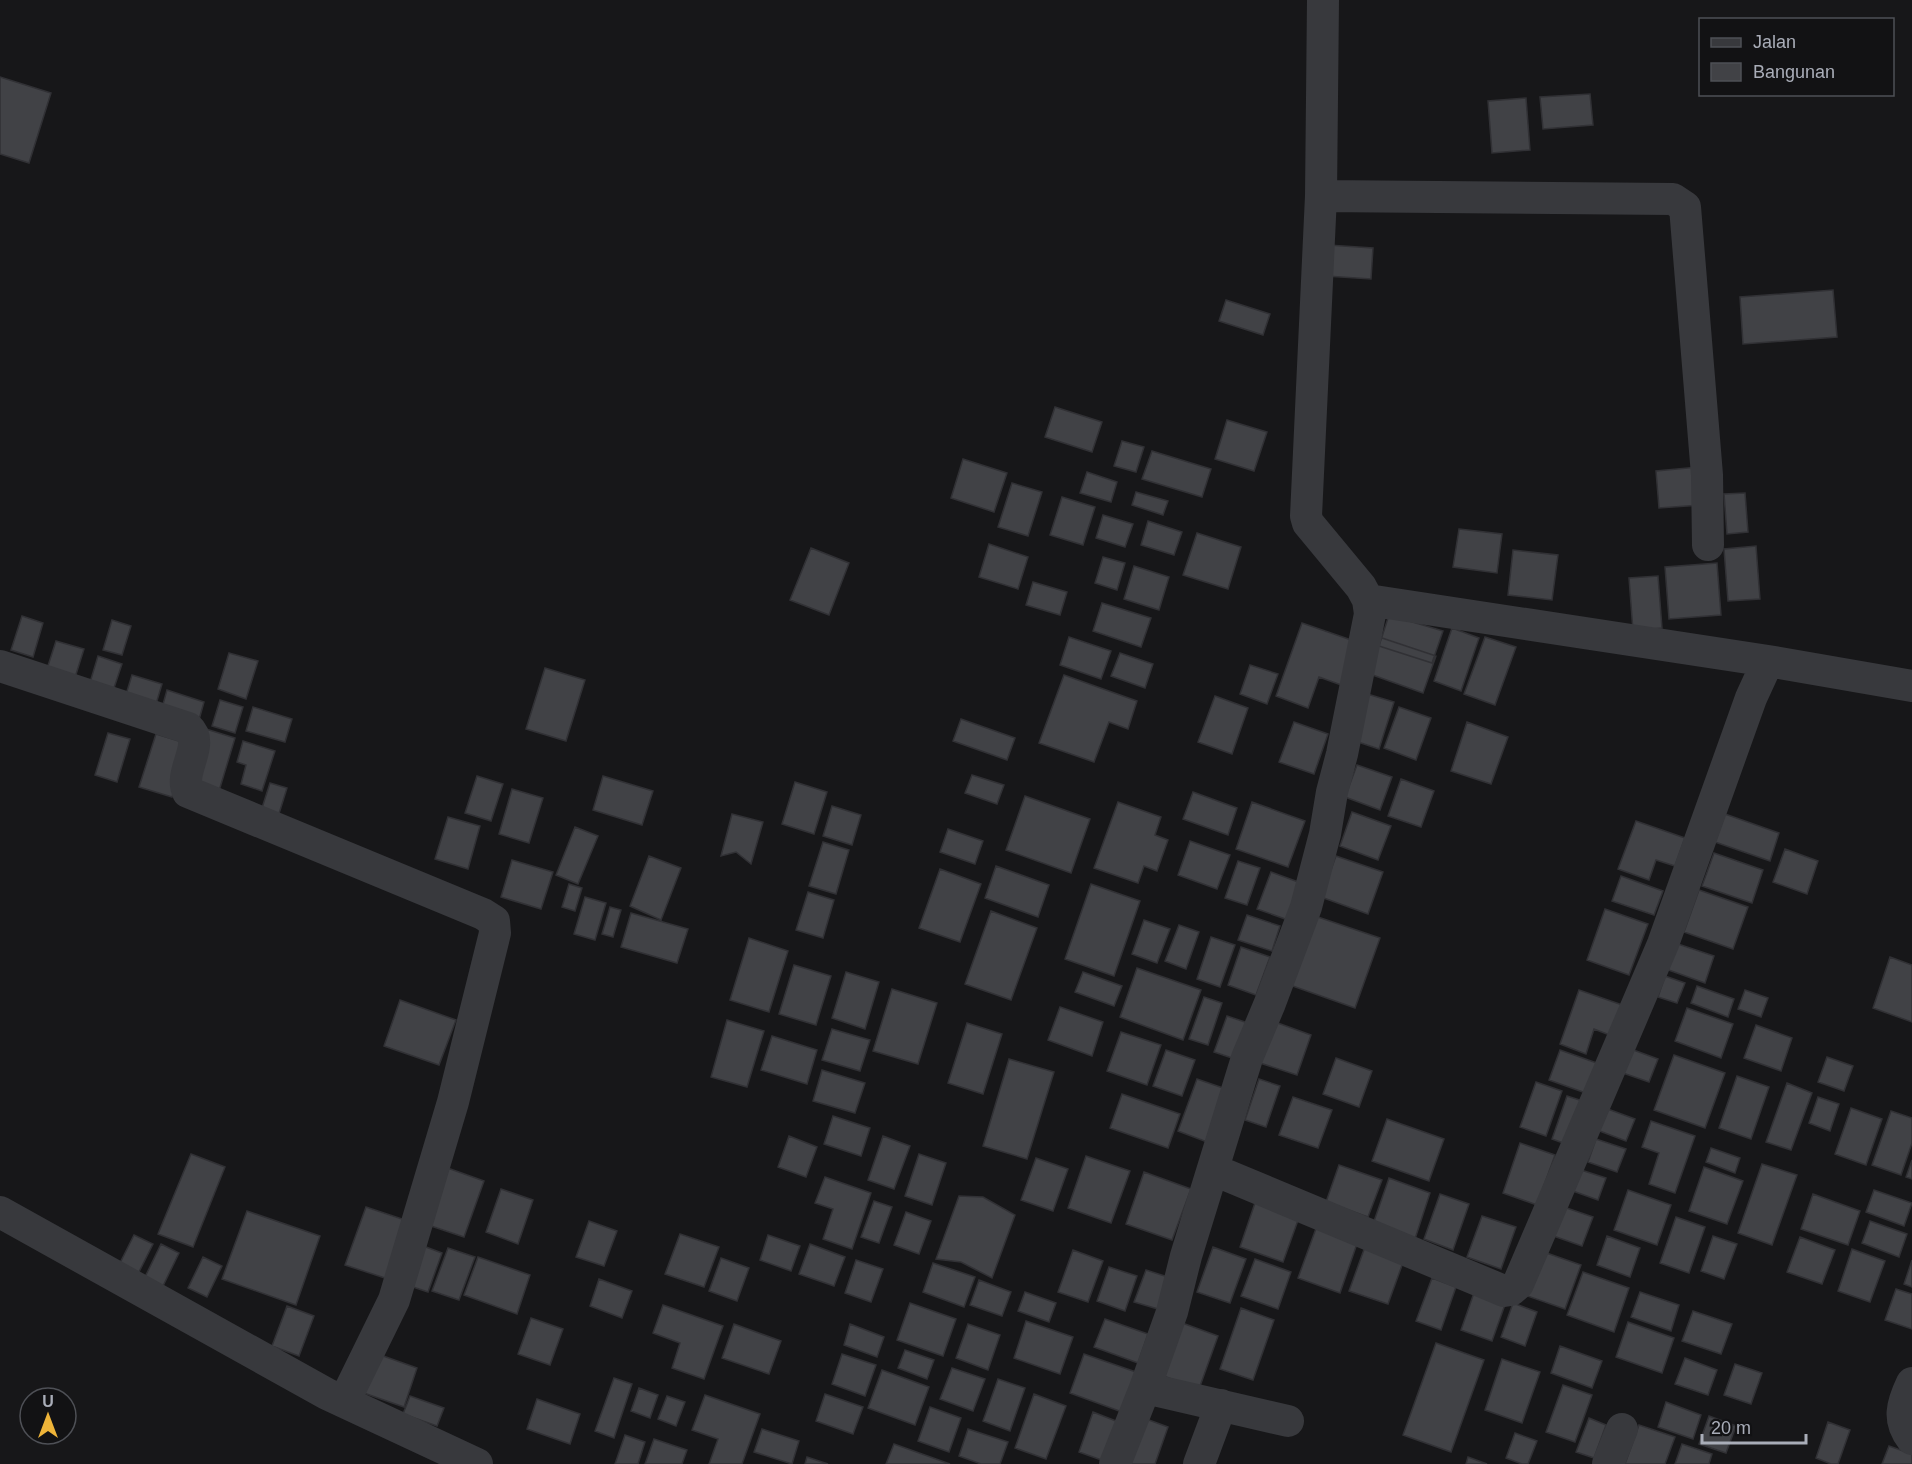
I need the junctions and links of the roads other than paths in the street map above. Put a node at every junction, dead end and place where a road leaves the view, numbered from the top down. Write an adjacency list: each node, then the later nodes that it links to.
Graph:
1 (1323, 0): 2 (street)
2 (1321, 196): 3 (street); 4 (street)
3 (1708, 545)
4 (1368, 600): 5 (street); 8 (street)
5 (1768, 661): 7 (street); 8 (street)
6 (0, 666): 12 (street)
7 (1912, 686)
8 (1214, 1170): 11 (street)
9 (0, 1212): 12 (street)
10 (1912, 1383): 16 (street)
11 (1145, 1388): 13 (street); 18 (street)
12 (344, 1402): 17 (street)
13 (1221, 1405): 14 (street); 19 (street)
14 (1288, 1420)
15 (1622, 1429): 20 (street)
16 (1912, 1439)
17 (477, 1464)
18 (1115, 1464)
19 (1200, 1464)
20 (1608, 1464)

